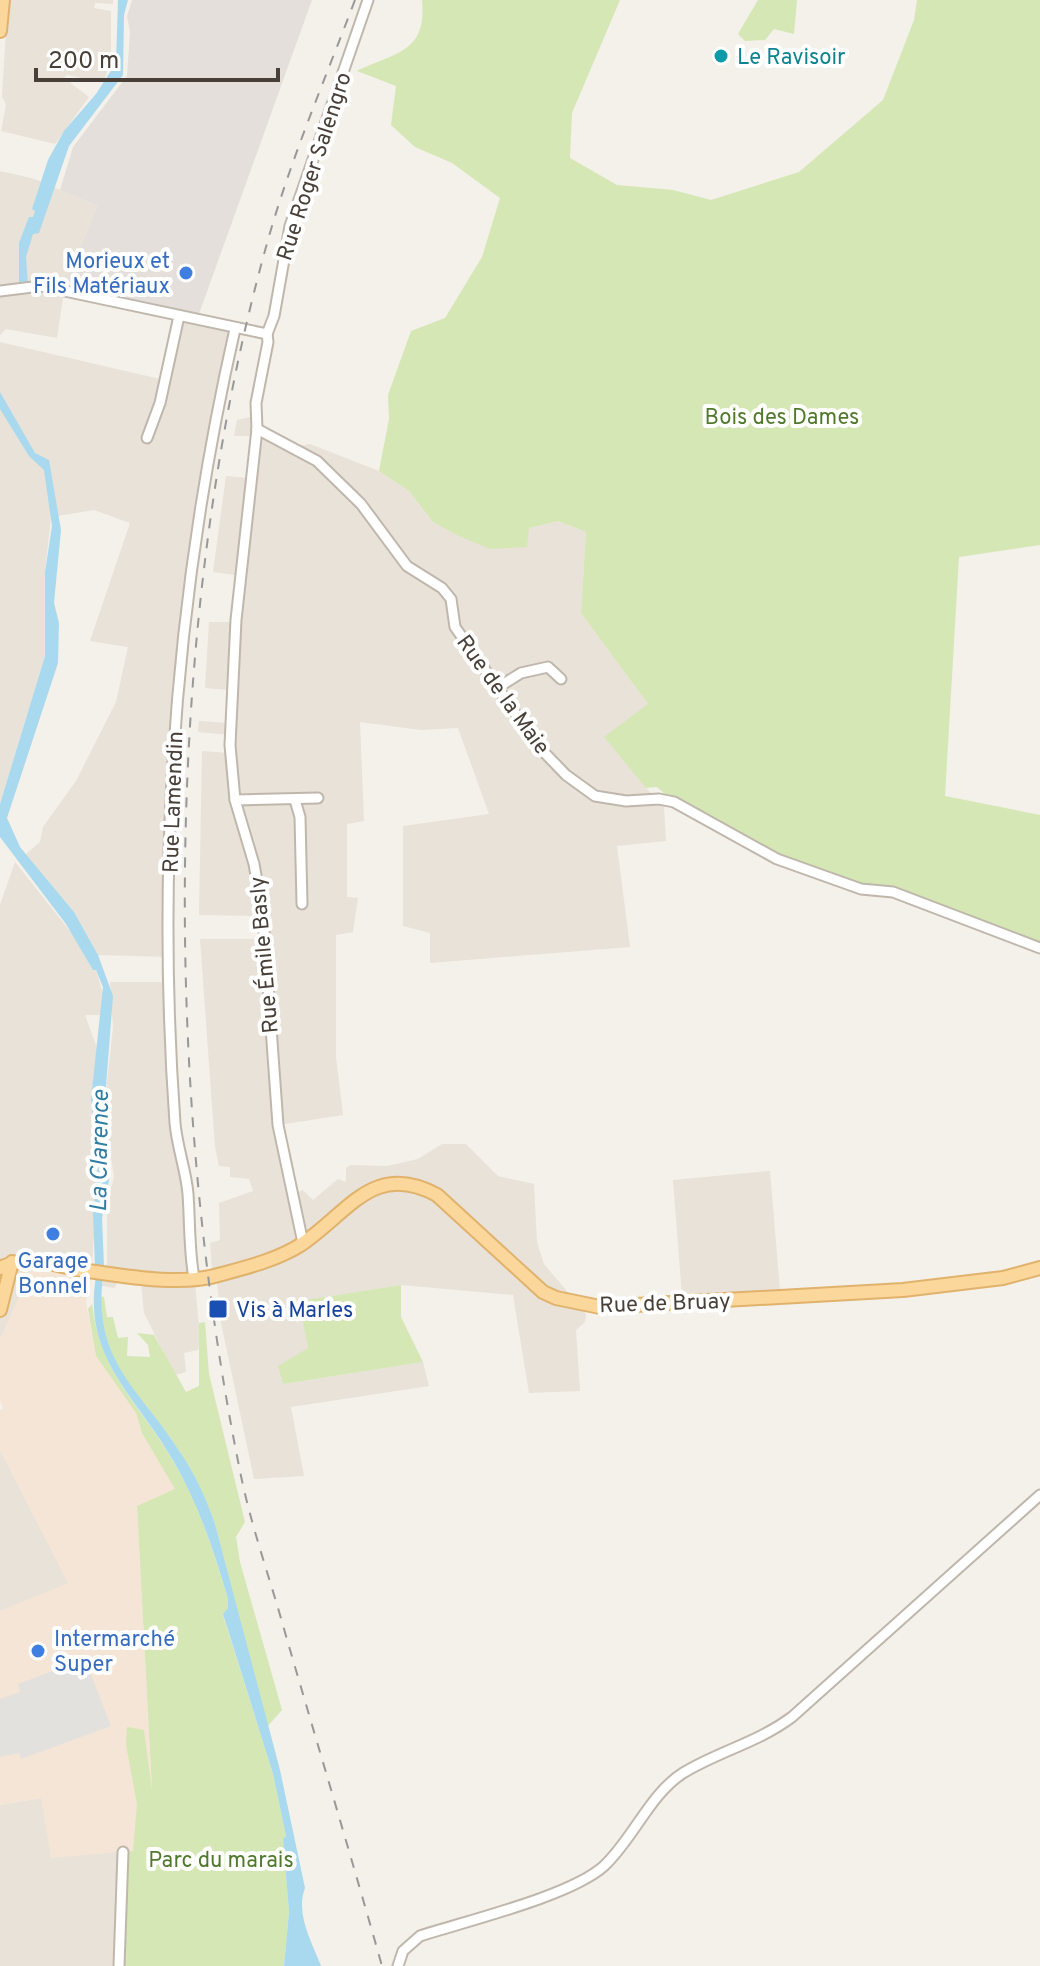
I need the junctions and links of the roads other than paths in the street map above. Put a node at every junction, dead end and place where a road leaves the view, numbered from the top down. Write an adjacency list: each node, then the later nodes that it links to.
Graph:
1 (3, 0): 3 (main road)
2 (368, 0): 7 (street, Rue Roger Salengro)
3 (0, 31)
4 (0, 291): 5 (street)
5 (179, 316): 6 (street); 9 (street)
6 (235, 329): 7 (street); 20 (street, Rue Lamendin)
7 (267, 334): 8 (street, Rue Roger Salengro)
8 (257, 429): 11 (street, Rue de la Maie); 13 (street, Rue Émile Basly)
9 (147, 438)
10 (561, 679): 11 (street)
11 (497, 688): 16 (street, Rue de la Maie)
12 (318, 798): 14 (street)
13 (235, 800): 14 (street); 17 (street, Rue Émile Basly)
14 (295, 800): 15 (street)
15 (302, 904)
16 (1040, 948)
17 (303, 1243): 19 (main road, Rue de Bruay); 20 (main road, Rue de Bruay)
18 (6, 1265): 20 (main road, Rue de Bruay); 21 (main road)
19 (1040, 1268)
20 (194, 1278)
21 (2, 1285): 22 (main road)
22 (0, 1310)
23 (1040, 1495): 26 (street)
24 (123, 1852): 25 (street)
25 (119, 1966)
26 (398, 1966)

